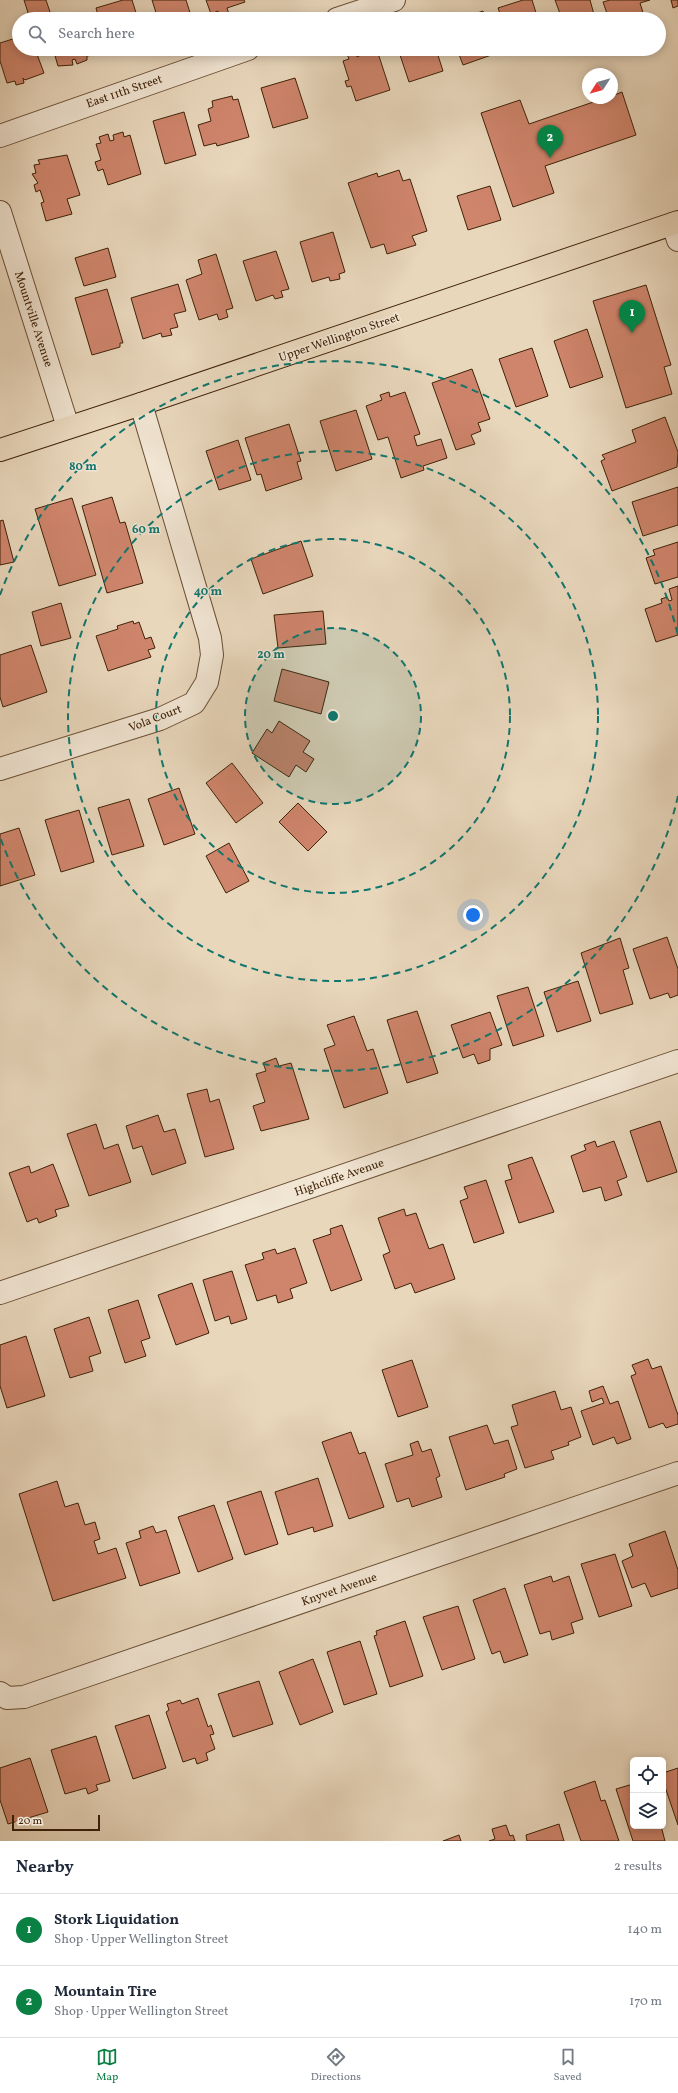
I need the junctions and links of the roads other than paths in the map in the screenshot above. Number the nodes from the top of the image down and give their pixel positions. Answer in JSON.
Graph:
{"nodes":[{"id":1,"x":394,"y":0,"type":"edge"},
{"id":2,"x":358,"y":12,"type":"edge"},
{"id":3,"x":228,"y":56,"type":"edge"},
{"id":4,"x":0,"y":136,"type":"edge"},
{"id":5,"x":0,"y":212,"type":"edge"},
{"id":6,"x":676,"y":229,"type":"edge"},
{"id":7,"x":142,"y":404,"type":"junction"},
{"id":8,"x":68,"y":427,"type":"junction"},
{"id":9,"x":0,"y":450,"type":"edge"},
{"id":10,"x":0,"y":769,"type":"edge"},
{"id":11,"x":678,"y":1061,"type":"edge"},
{"id":12,"x":0,"y":1293,"type":"edge"},
{"id":13,"x":678,"y":1473,"type":"edge"},
{"id":14,"x":0,"y":1693,"type":"edge"}],
"edges":[{"from":1,"to":2,"type":"street"},
{"from":3,"to":4,"type":"street","name":"East 11th Street"},
{"from":5,"to":8,"type":"street","name":"Mountville Avenue"},
{"from":6,"to":7,"type":"main road","name":"Upper Wellington Street"},
{"from":7,"to":8,"type":"main road","name":"Upper Wellington Street"},
{"from":7,"to":10,"type":"street","name":"Vola Court"},
{"from":8,"to":9,"type":"main road","name":"Upper Wellington Street"},
{"from":11,"to":12,"type":"street","name":"Highcliffe Avenue"},
{"from":13,"to":14,"type":"street","name":"Knyvet Avenue"}]}
